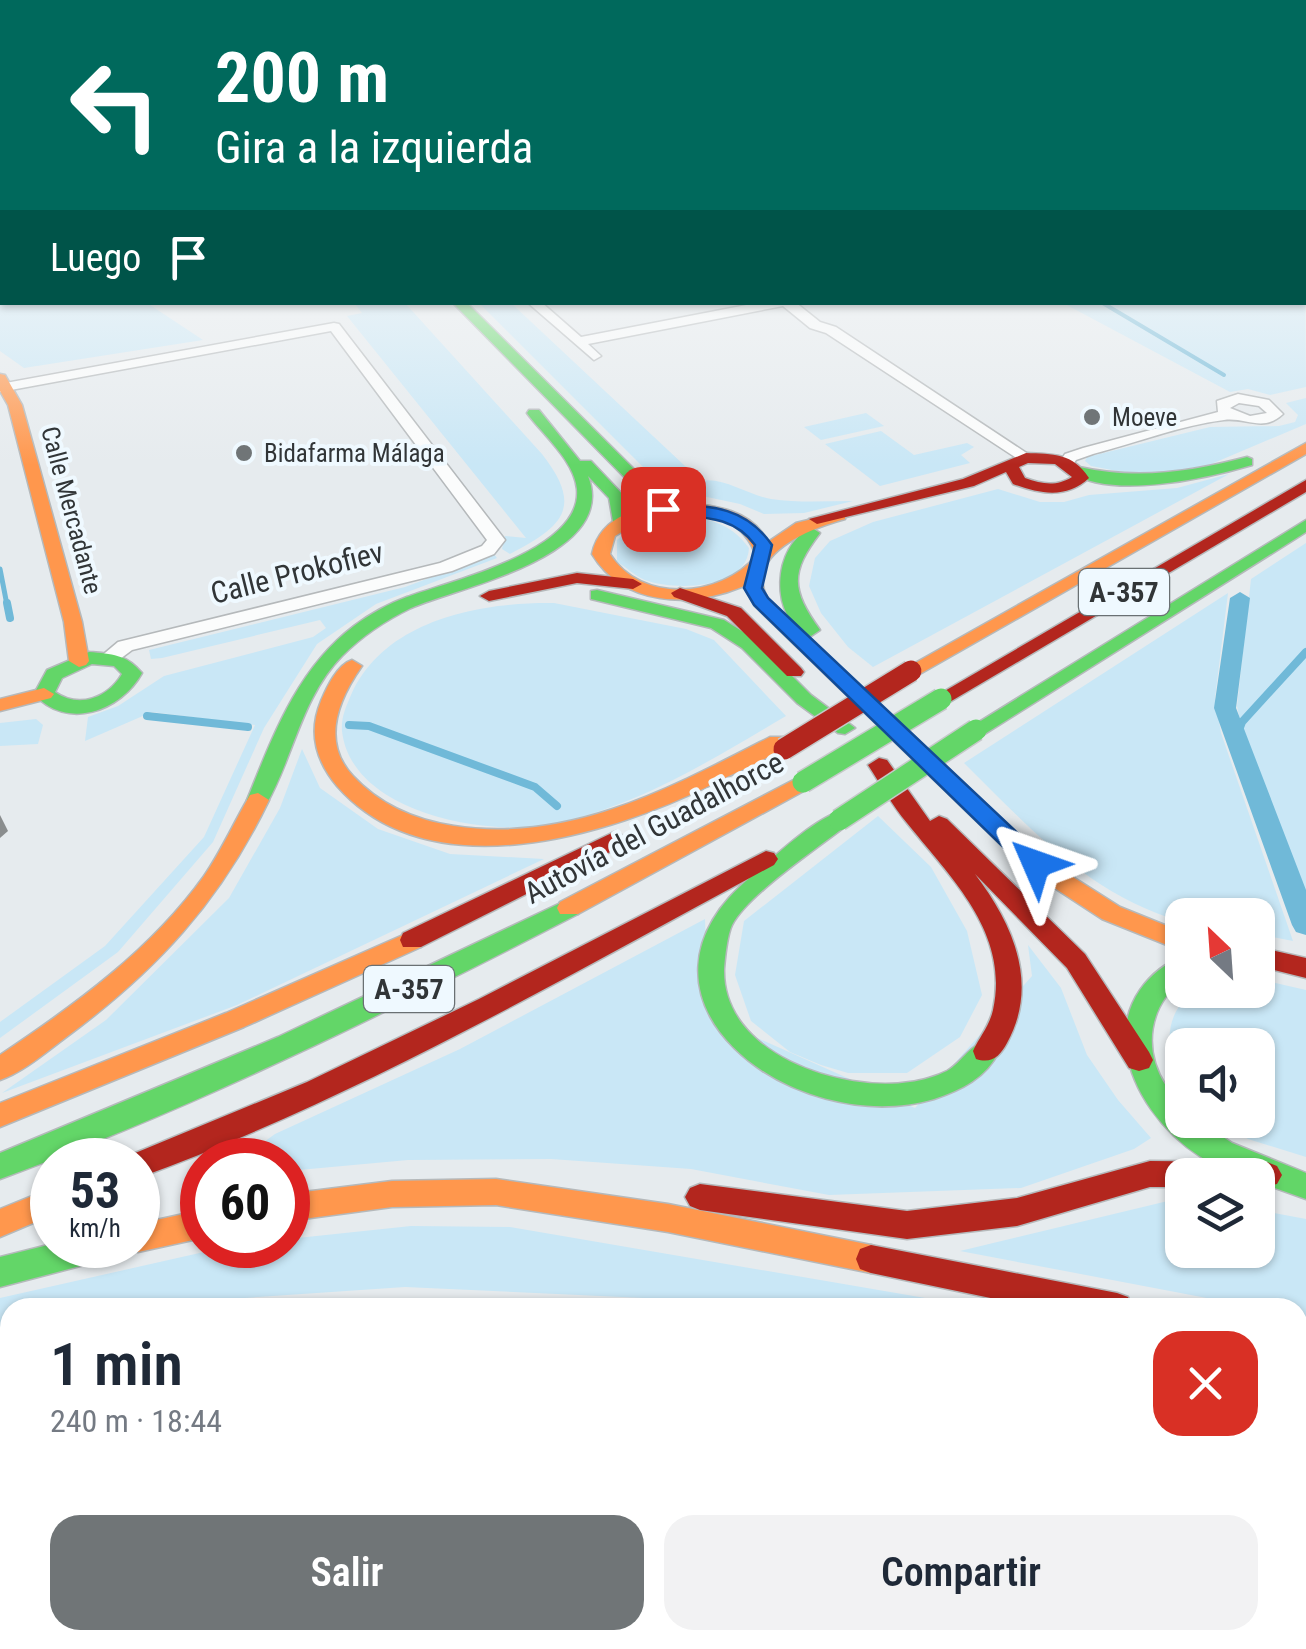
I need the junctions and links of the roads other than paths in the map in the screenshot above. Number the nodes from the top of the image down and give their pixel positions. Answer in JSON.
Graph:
{"nodes":[{"id":1,"x":451,"y":311,"type":"edge"},
{"id":2,"x":452,"y":311,"type":"edge"},
{"id":3,"x":543,"y":311,"type":"edge"},
{"id":4,"x":741,"y":311,"type":"edge"},
{"id":5,"x":794,"y":311,"type":"edge"},
{"id":6,"x":578,"y":342,"type":"junction"},
{"id":7,"x":594,"y":356,"type":"dead end"},
{"id":8,"x":485,"y":362,"type":"dead end"},
{"id":9,"x":3,"y":384,"type":"edge"},
{"id":10,"x":1228,"y":414,"type":"dead end"},
{"id":11,"x":1306,"y":434,"type":"edge"},
{"id":12,"x":1306,"y":448,"type":"edge"},
{"id":13,"x":1018,"y":462,"type":"junction"},
{"id":14,"x":1073,"y":467,"type":"junction"},
{"id":15,"x":968,"y":483,"type":"junction"},
{"id":16,"x":1027,"y":485,"type":"junction"},
{"id":17,"x":1306,"y":485,"type":"edge"},
{"id":18,"x":680,"y":508,"type":"junction"},
{"id":19,"x":839,"y":515,"type":"junction"},
{"id":20,"x":738,"y":520,"type":"junction"},
{"id":21,"x":1306,"y":526,"type":"edge"},
{"id":22,"x":611,"y":530,"type":"junction"},
{"id":23,"x":759,"y":563,"type":"junction"},
{"id":24,"x":633,"y":584,"type":"junction"},
{"id":25,"x":680,"y":593,"type":"junction"},
{"id":26,"x":462,"y":602,"type":"junction"},
{"id":27,"x":356,"y":635,"type":"junction"},
{"id":28,"x":109,"y":658,"type":"junction"},
{"id":29,"x":79,"y":661,"type":"junction"},
{"id":30,"x":44,"y":694,"type":"junction"},
{"id":31,"x":0,"y":705,"type":"edge"},
{"id":32,"x":846,"y":718,"type":"junction"},
{"id":33,"x":781,"y":746,"type":"junction"},
{"id":34,"x":912,"y":746,"type":"junction"},
{"id":35,"x":880,"y":765,"type":"junction"},
{"id":36,"x":839,"y":820,"type":"junction"},
{"id":37,"x":1165,"y":935,"type":"edge"},
{"id":38,"x":1275,"y":961,"type":"edge"},
{"id":39,"x":1306,"y":968,"type":"edge"},
{"id":40,"x":1165,"y":975,"type":"edge"},
{"id":41,"x":1139,"y":1060,"type":"junction"},
{"id":42,"x":0,"y":1069,"type":"edge"},
{"id":43,"x":0,"y":1116,"type":"edge"},
{"id":44,"x":160,"y":1156,"type":"edge"},
{"id":45,"x":1229,"y":1158,"type":"edge"},
{"id":46,"x":0,"y":1166,"type":"edge"},
{"id":47,"x":1165,"y":1174,"type":"edge"},
{"id":48,"x":1275,"y":1177,"type":"edge"},
{"id":49,"x":614,"y":1185,"type":"dead end"},
{"id":50,"x":1306,"y":1186,"type":"edge"},
{"id":51,"x":496,"y":1192,"type":"junction"},
{"id":52,"x":675,"y":1194,"type":"dead end"},
{"id":53,"x":310,"y":1205,"type":"edge"},
{"id":54,"x":30,"y":1210,"type":"edge"},
{"id":55,"x":0,"y":1223,"type":"edge"},
{"id":56,"x":30,"y":1264,"type":"edge"},
{"id":57,"x":0,"y":1272,"type":"edge"},
{"id":58,"x":1067,"y":1298,"type":"edge"}],
"edges":[{"from":1,"to":8,"type":"main road"},
{"from":2,"to":18,"type":"main road"},
{"from":3,"to":6,"type":"street"},
{"from":4,"to":6,"type":"street"},
{"from":5,"to":13,"type":"street"},
{"from":6,"to":7,"type":"street"},
{"from":9,"to":28,"type":"street","name":"Calle Prokofiev"},
{"from":9,"to":29,"type":"main road","name":"Calle Mercadante"},
{"from":10,"to":14,"type":"street"},
{"from":11,"to":14,"type":"main road"},
{"from":12,"to":32,"type":"main road","bridge":true},
{"from":13,"to":14,"type":"main road"},
{"from":13,"to":15,"type":"main road"},
{"from":13,"to":16,"type":"main road"},
{"from":14,"to":16,"type":"main road"},
{"from":15,"to":16,"type":"main road"},
{"from":15,"to":19,"type":"main road"},
{"from":17,"to":46,"type":"main road","name":"Autovía del Guadalhorce","number":"A-357","bridge":true},
{"from":18,"to":20,"type":"main road"},
{"from":18,"to":22,"type":"main road"},
{"from":19,"to":20,"type":"main road"},
{"from":19,"to":23,"type":"main road"},
{"from":19,"to":34,"type":"main road"},
{"from":20,"to":23,"type":"main road"},
{"from":21,"to":36,"type":"main road","number":"A-357","bridge":true},
{"from":22,"to":24,"type":"main road"},
{"from":22,"to":27,"type":"main road"},
{"from":22,"to":27,"type":"main road"},
{"from":23,"to":25,"type":"main road"},
{"from":23,"to":34,"type":"main road"},
{"from":24,"to":25,"type":"main road"},
{"from":24,"to":26,"type":"main road"},
{"from":25,"to":32,"type":"main road"},
{"from":26,"to":32,"type":"main road"},
{"from":26,"to":33,"type":"main road"},
{"from":27,"to":42,"type":"main road"},
{"from":28,"to":29,"type":"main road"},
{"from":28,"to":30,"type":"main road"},
{"from":29,"to":30,"type":"main road"},
{"from":30,"to":31,"type":"main road"},
{"from":32,"to":33,"type":"main road","bridge":true},
{"from":32,"to":35,"type":"main road"},
{"from":33,"to":43,"type":"main road"},
{"from":34,"to":37,"type":"main road"},
{"from":35,"to":36,"type":"main road"},
{"from":35,"to":41,"type":"main road"},
{"from":36,"to":44,"type":"main road","number":"A-357"},
{"from":38,"to":39,"type":"main road"},
{"from":40,"to":41,"type":"main road"},
{"from":41,"to":45,"type":"main road"},
{"from":47,"to":52,"type":"main road"},
{"from":48,"to":50,"type":"main road"},
{"from":49,"to":51,"type":"main road"},
{"from":51,"to":53,"type":"main road"},
{"from":51,"to":58,"type":"main road"},
{"from":54,"to":55,"type":"main road"},
{"from":56,"to":57,"type":"main road"}]}
